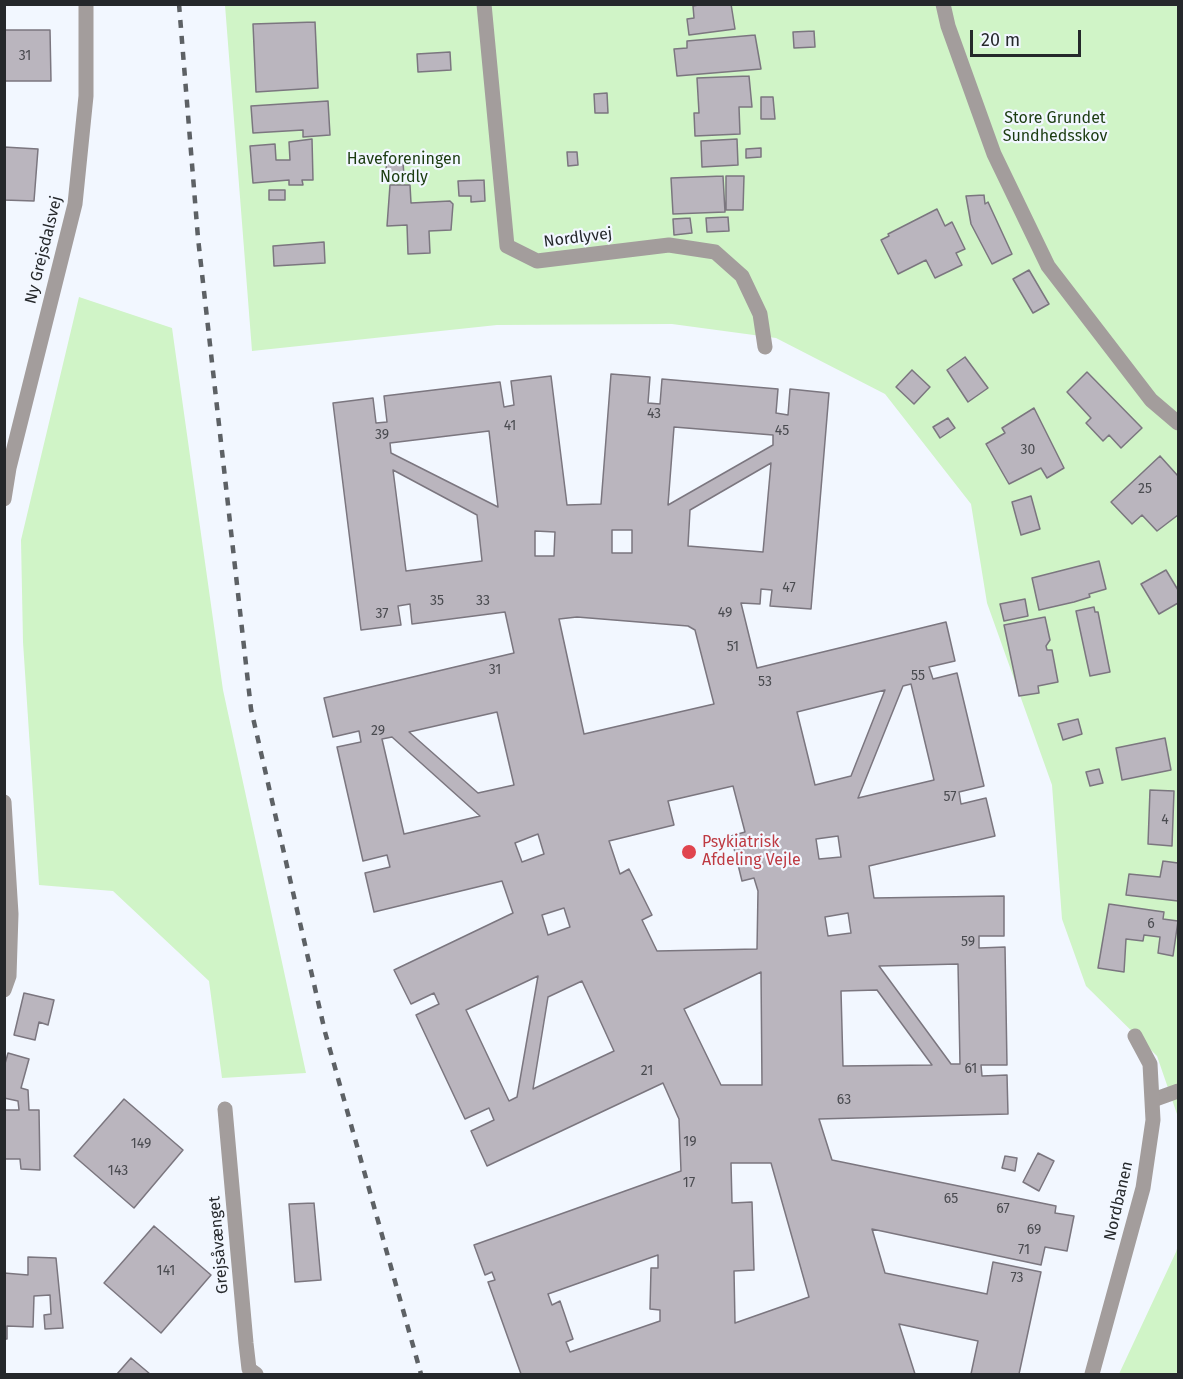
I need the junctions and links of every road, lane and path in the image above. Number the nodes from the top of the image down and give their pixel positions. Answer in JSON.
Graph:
{"nodes":[{"id":1,"x":86,"y":4,"type":"edge"},
{"id":2,"x":484,"y":4,"type":"edge"},
{"id":3,"x":943,"y":4,"type":"edge"},
{"id":4,"x":765,"y":347,"type":"dead end"},
{"id":5,"x":1179,"y":423,"type":"edge"},
{"id":6,"x":4,"y":499,"type":"edge"},
{"id":7,"x":4,"y":802,"type":"edge"},
{"id":8,"x":4,"y":990,"type":"edge"},
{"id":9,"x":1135,"y":1036,"type":"dead end"},
{"id":10,"x":1179,"y":1091,"type":"edge"},
{"id":11,"x":1153,"y":1100,"type":"junction"},
{"id":12,"x":225,"y":1109,"type":"dead end"},
{"id":13,"x":256,"y":1374,"type":"edge"},
{"id":14,"x":1092,"y":1374,"type":"edge"}],
"edges":[{"from":1,"to":6,"type":"street","name":"Ny Grejsdalsvej"},
{"from":2,"to":4,"type":"street","name":"Nordlyvej"},
{"from":3,"to":5,"type":"street"},
{"from":7,"to":8,"type":"street"},
{"from":9,"to":11,"type":"street","name":"Nordbanen"},
{"from":10,"to":11,"type":"street"},
{"from":11,"to":14,"type":"street","name":"Nordbanen"},
{"from":12,"to":13,"type":"street","name":"Grejsåvænget"}]}
